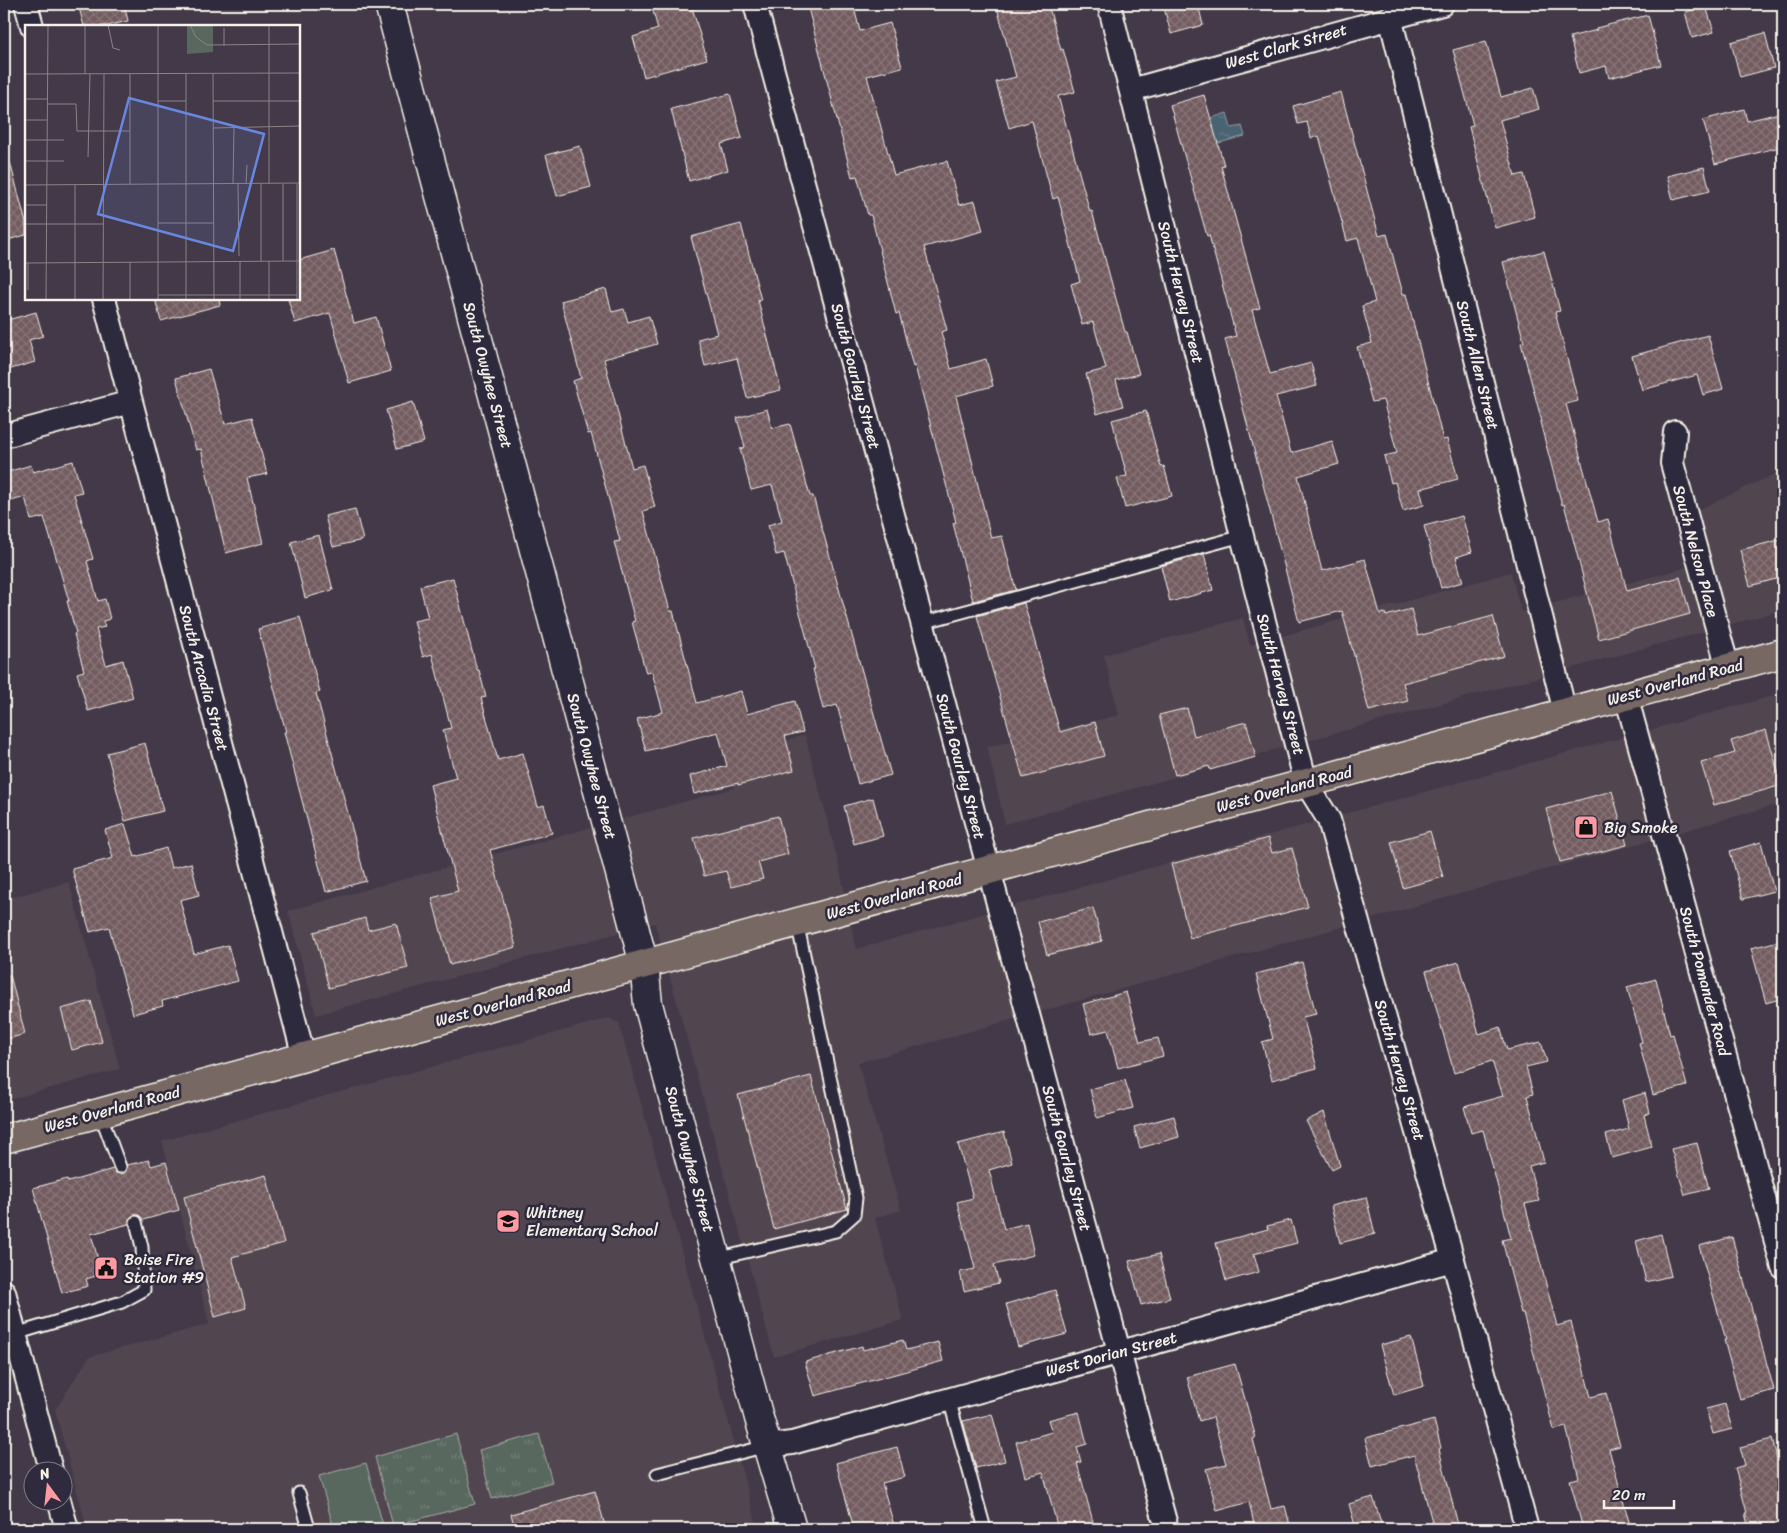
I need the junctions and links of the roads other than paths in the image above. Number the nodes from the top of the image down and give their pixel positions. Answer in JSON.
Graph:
{"nodes":[{"id":1,"x":26,"y":4,"type":"edge"},
{"id":2,"x":388,"y":4,"type":"edge"},
{"id":3,"x":755,"y":4,"type":"edge"},
{"id":4,"x":1109,"y":4,"type":"edge"},
{"id":5,"x":1442,"y":4,"type":"edge"},
{"id":6,"x":1390,"y":17,"type":"junction"},
{"id":7,"x":32,"y":25,"type":"edge"},
{"id":8,"x":1131,"y":90,"type":"junction"},
{"id":9,"x":104,"y":300,"type":"edge"},
{"id":10,"x":131,"y":402,"type":"junction"},
{"id":11,"x":1675,"y":432,"type":"dead end"},
{"id":12,"x":4,"y":436,"type":"edge"},
{"id":13,"x":1242,"y":536,"type":"junction"},
{"id":14,"x":922,"y":623,"type":"junction"},
{"id":15,"x":1783,"y":653,"type":"edge"},
{"id":16,"x":1728,"y":668,"type":"junction"},
{"id":17,"x":1626,"y":696,"type":"junction"},
{"id":18,"x":1565,"y":712,"type":"junction"},
{"id":19,"x":1306,"y":783,"type":"junction"},
{"id":20,"x":989,"y":870,"type":"junction"},
{"id":21,"x":797,"y":922,"type":"junction"},
{"id":22,"x":644,"y":964,"type":"junction"},
{"id":23,"x":304,"y":1057,"type":"junction"},
{"id":24,"x":100,"y":1113,"type":"junction"},
{"id":25,"x":4,"y":1139,"type":"edge"},
{"id":26,"x":120,"y":1167,"type":"dead end"},
{"id":27,"x":136,"y":1222,"type":"dead end"},
{"id":28,"x":716,"y":1259,"type":"junction"},
{"id":29,"x":1453,"y":1260,"type":"junction"},
{"id":30,"x":1783,"y":1267,"type":"edge"},
{"id":31,"x":4,"y":1292,"type":"edge"},
{"id":32,"x":15,"y":1334,"type":"junction"},
{"id":33,"x":1119,"y":1352,"type":"junction"},
{"id":34,"x":949,"y":1399,"type":"junction"},
{"id":35,"x":767,"y":1446,"type":"junction"},
{"id":36,"x":48,"y":1460,"type":"edge"},
{"id":37,"x":657,"y":1474,"type":"dead end"},
{"id":38,"x":299,"y":1493,"type":"dead end"},
{"id":39,"x":62,"y":1510,"type":"edge"},
{"id":40,"x":67,"y":1529,"type":"edge"},
{"id":41,"x":309,"y":1529,"type":"edge"},
{"id":42,"x":792,"y":1529,"type":"edge"},
{"id":43,"x":985,"y":1529,"type":"edge"},
{"id":44,"x":1167,"y":1529,"type":"edge"},
{"id":45,"x":1527,"y":1529,"type":"edge"}],
"edges":[{"from":1,"to":7,"type":"street"},
{"from":2,"to":22,"type":"street","name":"South Owyhee Street"},
{"from":3,"to":14,"type":"street","name":"South Gourley Street"},
{"from":4,"to":8,"type":"street","name":"South Hervey Street"},
{"from":5,"to":6,"type":"street","name":"West Clark Street"},
{"from":6,"to":8,"type":"street","name":"West Clark Street"},
{"from":6,"to":18,"type":"street","name":"South Allen Street"},
{"from":8,"to":13,"type":"street","name":"South Hervey Street"},
{"from":9,"to":10,"type":"street","name":"South Arcadia Street"},
{"from":10,"to":12,"type":"street"},
{"from":10,"to":23,"type":"street","name":"South Arcadia Street"},
{"from":11,"to":16,"type":"street","name":"South Nelson Place"},
{"from":13,"to":14,"type":"lane"},
{"from":13,"to":19,"type":"street","name":"South Hervey Street"},
{"from":14,"to":20,"type":"street","name":"South Gourley Street"},
{"from":15,"to":16,"type":"main road","name":"West Overland Road"},
{"from":16,"to":17,"type":"main road","name":"West Overland Road"},
{"from":17,"to":18,"type":"main road","name":"West Overland Road"},
{"from":17,"to":30,"type":"street","name":"South Pomander Road"},
{"from":18,"to":19,"type":"main road","name":"West Overland Road"},
{"from":19,"to":20,"type":"main road","name":"West Overland Road"},
{"from":19,"to":29,"type":"street","name":"South Hervey Street"},
{"from":20,"to":21,"type":"main road","name":"West Overland Road"},
{"from":20,"to":33,"type":"street","name":"South Gourley Street"},
{"from":21,"to":22,"type":"main road","name":"West Overland Road"},
{"from":21,"to":28,"type":"lane"},
{"from":22,"to":23,"type":"main road","name":"West Overland Road"},
{"from":22,"to":28,"type":"street","name":"South Owyhee Street"},
{"from":23,"to":24,"type":"main road","name":"West Overland Road"},
{"from":24,"to":25,"type":"main road","name":"West Overland Road"},
{"from":24,"to":26,"type":"lane"},
{"from":27,"to":32,"type":"lane"},
{"from":28,"to":35,"type":"street","name":"South Owyhee Street"},
{"from":29,"to":33,"type":"street","name":"West Dorian Street"},
{"from":29,"to":45,"type":"street","name":"South Hervey Street"},
{"from":31,"to":32,"type":"street"},
{"from":32,"to":36,"type":"street"},
{"from":33,"to":34,"type":"street","name":"West Dorian Street"},
{"from":33,"to":44,"type":"street","name":"South Gourley Street"},
{"from":34,"to":35,"type":"street","name":"West Dorian Street"},
{"from":34,"to":43,"type":"lane"},
{"from":35,"to":37,"type":"lane"},
{"from":35,"to":42,"type":"street","name":"South Owyhee Street"},
{"from":38,"to":41,"type":"lane"},
{"from":39,"to":40,"type":"street"}]}
